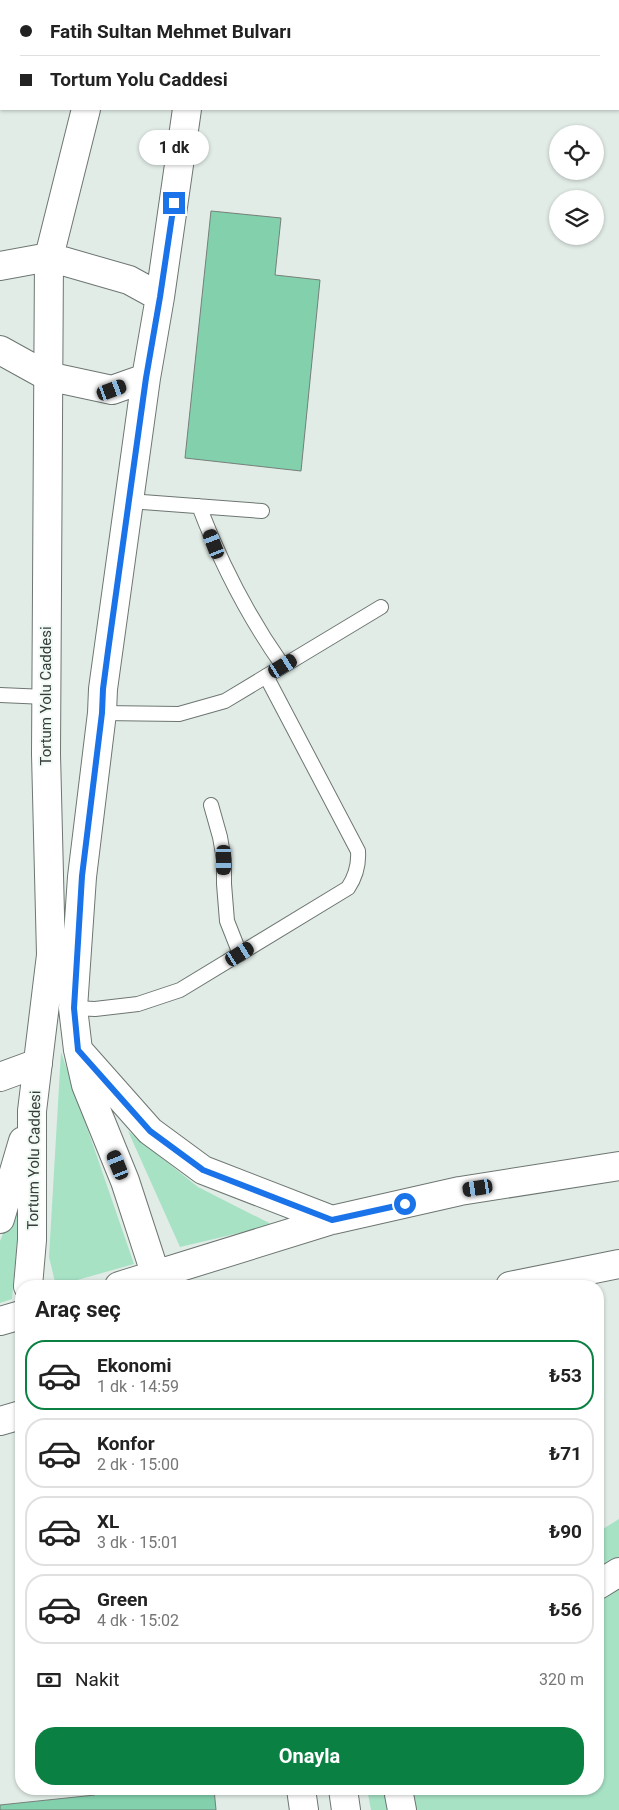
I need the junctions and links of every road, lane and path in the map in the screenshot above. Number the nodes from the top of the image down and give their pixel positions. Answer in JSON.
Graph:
{"nodes":[{"id":1,"x":86,"y":110,"type":"edge"},
{"id":2,"x":187,"y":110,"type":"edge"},
{"id":3,"x":49,"y":257,"type":"junction"},
{"id":4,"x":0,"y":266,"type":"edge"},
{"id":5,"x":160,"y":297,"type":"junction"},
{"id":6,"x":0,"y":350,"type":"edge"},
{"id":7,"x":47,"y":376,"type":"junction"},
{"id":8,"x":146,"y":378,"type":"junction"},
{"id":9,"x":129,"y":501,"type":"junction"},
{"id":10,"x":199,"y":506,"type":"junction"},
{"id":11,"x":262,"y":510,"type":"dead end"},
{"id":12,"x":382,"y":607,"type":"dead end"},
{"id":13,"x":283,"y":666,"type":"junction"},
{"id":14,"x":266,"y":676,"type":"junction"},
{"id":15,"x":0,"y":695,"type":"edge"},
{"id":16,"x":46,"y":697,"type":"junction"},
{"id":17,"x":102,"y":713,"type":"junction"},
{"id":18,"x":211,"y":805,"type":"dead end"},
{"id":19,"x":240,"y":954,"type":"junction"},
{"id":20,"x":74,"y":1008,"type":"junction"},
{"id":21,"x":78,"y":1050,"type":"junction"},
{"id":22,"x":38,"y":1064,"type":"junction"},
{"id":23,"x":0,"y":1077,"type":"edge"},
{"id":24,"x":32,"y":1111,"type":"junction"},
{"id":25,"x":619,"y":1166,"type":"edge"},
{"id":26,"x":0,"y":1219,"type":"edge"},
{"id":27,"x":332,"y":1220,"type":"junction"},
{"id":28,"x":619,"y":1264,"type":"edge"},
{"id":29,"x":29,"y":1280,"type":"edge"},
{"id":30,"x":158,"y":1280,"type":"edge"},
{"id":31,"x":161,"y":1280,"type":"edge"},
{"id":32,"x":540,"y":1280,"type":"edge"},
{"id":33,"x":15,"y":1316,"type":"edge"},
{"id":34,"x":0,"y":1321,"type":"edge"},
{"id":35,"x":15,"y":1417,"type":"edge"},
{"id":36,"x":0,"y":1421,"type":"edge"},
{"id":37,"x":619,"y":1572,"type":"edge"},
{"id":38,"x":604,"y":1581,"type":"edge"},
{"id":39,"x":302,"y":1795,"type":"edge"},
{"id":40,"x":344,"y":1795,"type":"edge"},
{"id":41,"x":399,"y":1795,"type":"edge"},
{"id":42,"x":304,"y":1810,"type":"edge"},
{"id":43,"x":346,"y":1810,"type":"edge"},
{"id":44,"x":402,"y":1810,"type":"edge"}],
"edges":[{"from":1,"to":3,"type":"main road","name":"Tortum Yolu Caddesi"},
{"from":2,"to":5,"type":"main road"},
{"from":3,"to":4,"type":"main road"},
{"from":3,"to":5,"type":"main road"},
{"from":3,"to":7,"type":"main road","name":"Tortum Yolu Caddesi"},
{"from":5,"to":8,"type":"main road"},
{"from":6,"to":7,"type":"main road"},
{"from":7,"to":8,"type":"main road"},
{"from":7,"to":16,"type":"main road","name":"Tortum Yolu Caddesi"},
{"from":8,"to":9,"type":"main road"},
{"from":9,"to":10,"type":"lane"},
{"from":9,"to":17,"type":"main road"},
{"from":10,"to":11,"type":"lane"},
{"from":10,"to":13,"type":"lane"},
{"from":12,"to":13,"type":"lane"},
{"from":13,"to":14,"type":"lane"},
{"from":14,"to":17,"type":"lane"},
{"from":14,"to":19,"type":"lane"},
{"from":15,"to":16,"type":"lane"},
{"from":16,"to":22,"type":"main road","name":"Tortum Yolu Caddesi"},
{"from":17,"to":20,"type":"main road"},
{"from":18,"to":19,"type":"lane"},
{"from":19,"to":20,"type":"lane"},
{"from":20,"to":21,"type":"main road"},
{"from":21,"to":27,"type":"main road"},
{"from":21,"to":30,"type":"main road"},
{"from":22,"to":23,"type":"main road"},
{"from":22,"to":24,"type":"main road","name":"Tortum Yolu Caddesi"},
{"from":24,"to":26,"type":"main road"},
{"from":24,"to":29,"type":"main road","name":"Tortum Yolu Caddesi"},
{"from":25,"to":27,"type":"main road"},
{"from":27,"to":31,"type":"main road"},
{"from":28,"to":32,"type":"main road"},
{"from":33,"to":34,"type":"main road"},
{"from":35,"to":36,"type":"main road"},
{"from":37,"to":38,"type":"main road"},
{"from":39,"to":42,"type":"main road"},
{"from":40,"to":43,"type":"main road"},
{"from":41,"to":44,"type":"main road"}]}
